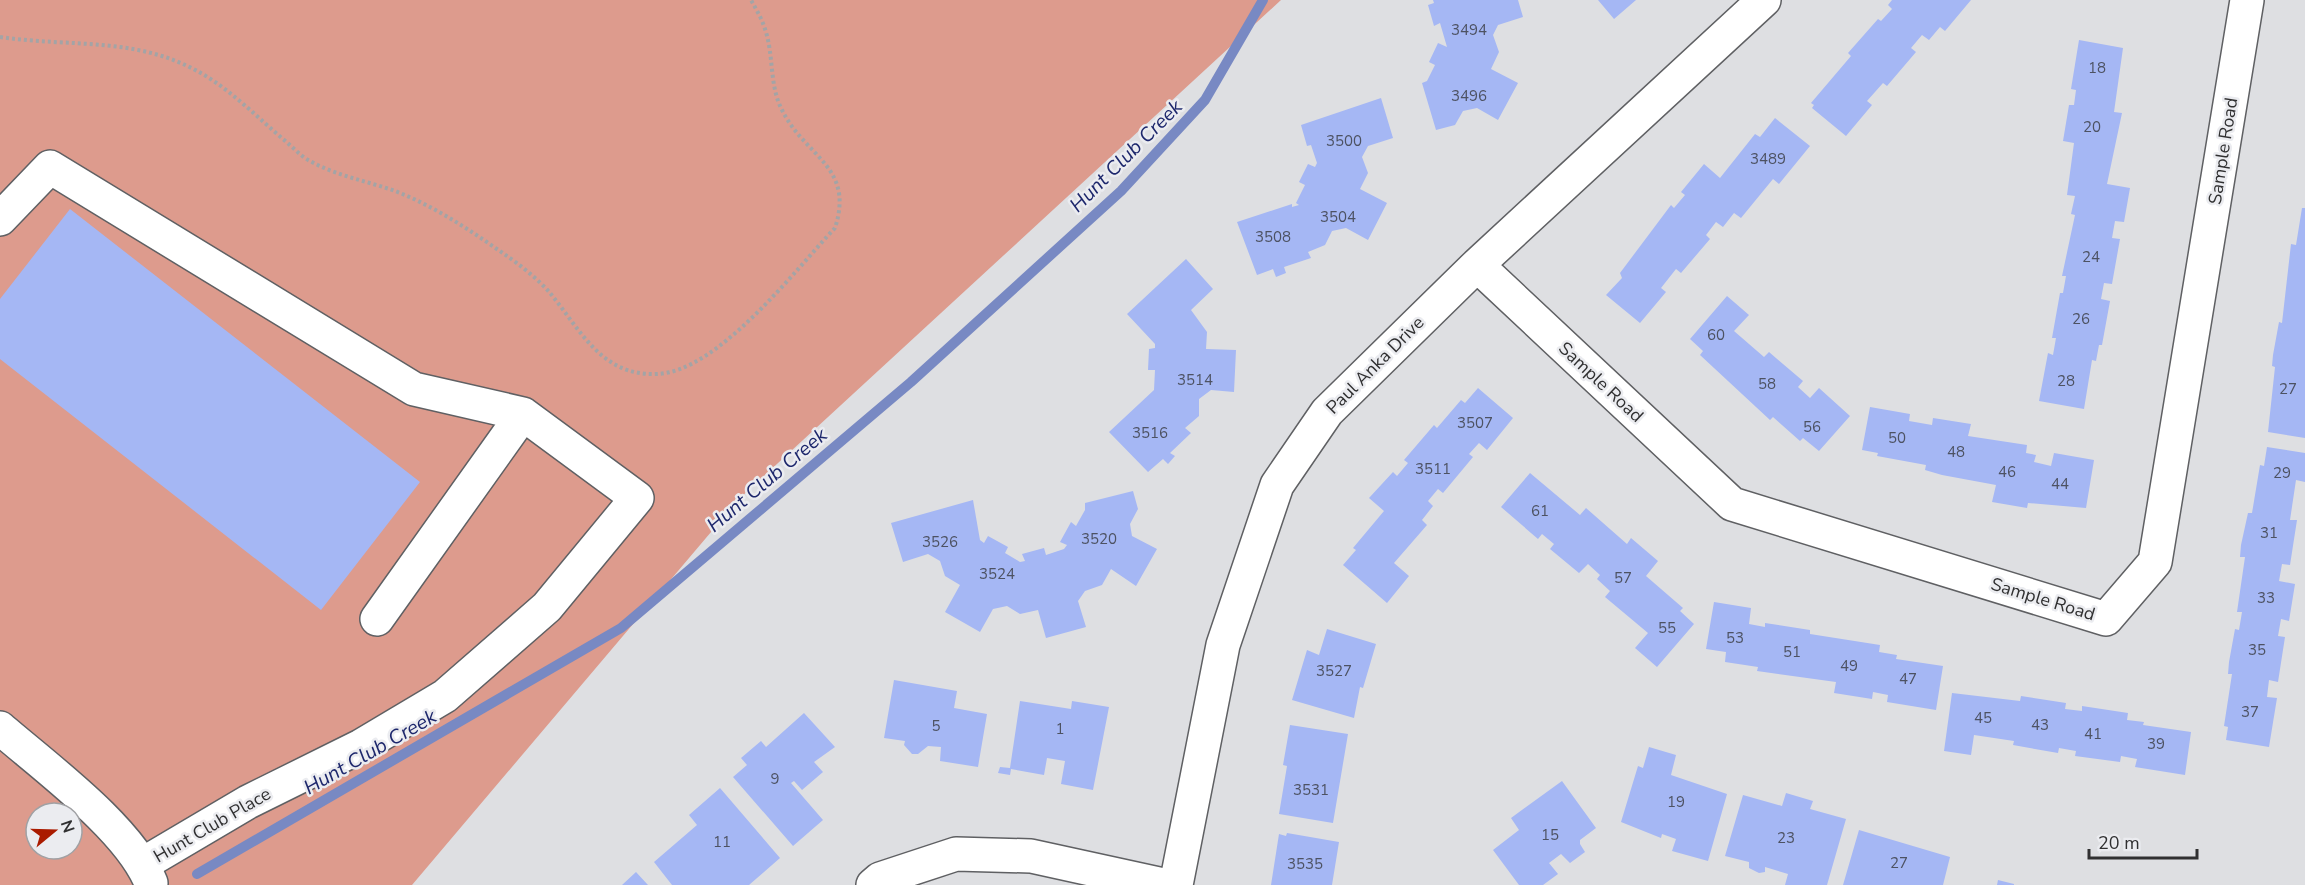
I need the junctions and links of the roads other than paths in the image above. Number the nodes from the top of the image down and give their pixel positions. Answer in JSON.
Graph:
{"nodes":[{"id":1,"x":1764,"y":0,"type":"edge"},
{"id":2,"x":2247,"y":0,"type":"edge"},
{"id":3,"x":0,"y":219,"type":"edge"},
{"id":4,"x":1477,"y":265,"type":"junction"},
{"id":5,"x":523,"y":414,"type":"junction"},
{"id":6,"x":377,"y":619,"type":"dead end"},
{"id":7,"x":0,"y":728,"type":"edge"},
{"id":8,"x":147,"y":875,"type":"edge"},
{"id":9,"x":873,"y":885,"type":"edge"},
{"id":10,"x":1164,"y":885,"type":"edge"},
{"id":11,"x":1176,"y":885,"type":"edge"}],
"edges":[{"from":1,"to":4,"type":"street","name":"Paul Anka Drive"},
{"from":2,"to":4,"type":"street","name":"Sample Road"},
{"from":3,"to":5,"type":"street"},
{"from":4,"to":11,"type":"street","name":"Paul Anka Drive"},
{"from":5,"to":6,"type":"street"},
{"from":5,"to":8,"type":"street","name":"Hunt Club Place"},
{"from":7,"to":8,"type":"street","name":"Hunt Club Place"},
{"from":9,"to":10,"type":"street"}]}
